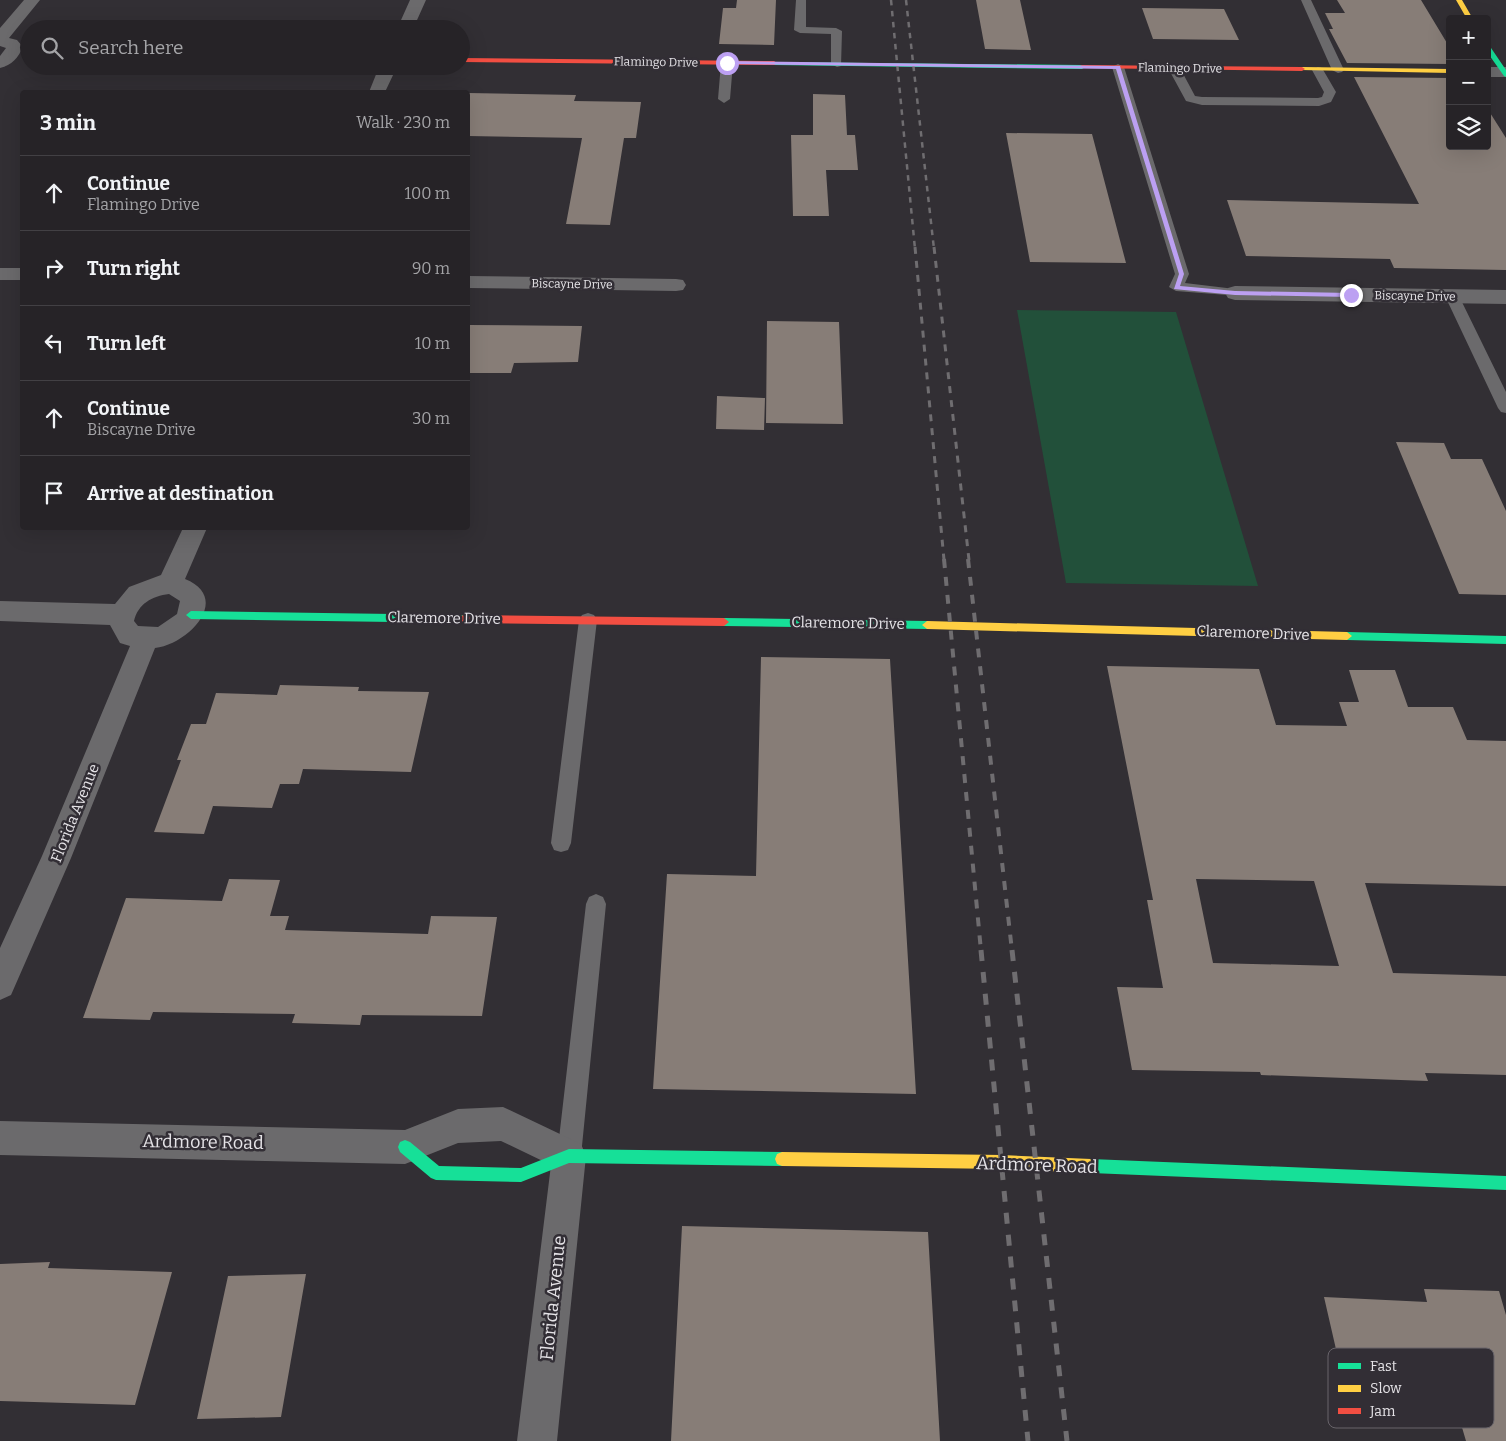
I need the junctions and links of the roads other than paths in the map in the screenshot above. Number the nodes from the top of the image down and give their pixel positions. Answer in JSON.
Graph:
{"nodes":[{"id":1,"x":32,"y":0,"type":"edge"},
{"id":2,"x":418,"y":0,"type":"edge"},
{"id":3,"x":801,"y":0,"type":"edge"},
{"id":4,"x":1306,"y":0,"type":"edge"},
{"id":5,"x":1459,"y":0,"type":"edge"},
{"id":6,"x":1468,"y":15,"type":"edge"},
{"id":7,"x":409,"y":20,"type":"edge"},
{"id":8,"x":0,"y":40,"type":"edge"},
{"id":9,"x":1491,"y":55,"type":"edge"},
{"id":10,"x":20,"y":58,"type":"edge"},
{"id":11,"x":6,"y":60,"type":"edge"},
{"id":12,"x":470,"y":60,"type":"edge"},
{"id":13,"x":727,"y":63,"type":"junction"},
{"id":14,"x":837,"y":64,"type":"junction"},
{"id":15,"x":1118,"y":68,"type":"junction"},
{"id":16,"x":1174,"y":68,"type":"junction"},
{"id":17,"x":1318,"y":70,"type":"junction"},
{"id":18,"x":1338,"y":70,"type":"junction"},
{"id":19,"x":1446,"y":71,"type":"edge"},
{"id":20,"x":1499,"y":73,"type":"edge"},
{"id":21,"x":380,"y":75,"type":"edge"},
{"id":22,"x":377,"y":90,"type":"edge"},
{"id":23,"x":724,"y":99,"type":"dead end"},
{"id":24,"x":0,"y":274,"type":"edge"},
{"id":25,"x":20,"y":274,"type":"edge"},
{"id":26,"x":470,"y":282,"type":"edge"},
{"id":27,"x":676,"y":286,"type":"dead end"},
{"id":28,"x":1235,"y":293,"type":"joint"},
{"id":29,"x":1452,"y":296,"type":"junction"},
{"id":30,"x":1506,"y":297,"type":"edge"},
{"id":31,"x":1506,"y":408,"type":"edge"},
{"id":32,"x":194,"y":530,"type":"edge"},
{"id":33,"x":170,"y":584,"type":"junction"},
{"id":34,"x":0,"y":611,"type":"edge"},
{"id":35,"x":122,"y":615,"type":"junction"},
{"id":36,"x":191,"y":615,"type":"junction"},
{"id":37,"x":588,"y":620,"type":"junction"},
{"id":38,"x":1506,"y":640,"type":"edge"},
{"id":39,"x":146,"y":641,"type":"junction"},
{"id":40,"x":561,"y":843,"type":"dead end"},
{"id":41,"x":596,"y":904,"type":"dead end"},
{"id":42,"x":0,"y":984,"type":"edge"},
{"id":43,"x":0,"y":1138,"type":"edge"},
{"id":44,"x":405,"y":1147,"type":"junction"},
{"id":45,"x":569,"y":1156,"type":"junction"},
{"id":46,"x":1506,"y":1183,"type":"edge"},
{"id":47,"x":537,"y":1441,"type":"edge"}],
"edges":[{"from":1,"to":8,"type":"street"},
{"from":2,"to":7,"type":"street"},
{"from":3,"to":14,"type":"lane"},
{"from":4,"to":18,"type":"lane"},
{"from":5,"to":6,"type":"street"},
{"from":8,"to":11,"type":"street"},
{"from":9,"to":20,"type":"street"},
{"from":10,"to":11,"type":"street"},
{"from":12,"to":13,"type":"street","name":"Flamingo Drive"},
{"from":13,"to":14,"type":"street","name":"Flamingo Drive"},
{"from":13,"to":23,"type":"lane"},
{"from":14,"to":15,"type":"street","name":"Flamingo Drive"},
{"from":15,"to":16,"type":"street","name":"Flamingo Drive"},
{"from":15,"to":28,"type":"lane"},
{"from":16,"to":17,"type":"street","name":"Flamingo Drive"},
{"from":16,"to":17,"type":"lane"},
{"from":17,"to":18,"type":"street","name":"Flamingo Drive"},
{"from":18,"to":19,"type":"street","name":"Flamingo Drive"},
{"from":21,"to":22,"type":"street"},
{"from":24,"to":25,"type":"street"},
{"from":26,"to":27,"type":"street","name":"Biscayne Drive"},
{"from":28,"to":29,"type":"street","name":"Biscayne Drive"},
{"from":29,"to":30,"type":"street","name":"Biscayne Drive"},
{"from":29,"to":31,"type":"lane"},
{"from":32,"to":33,"type":"street"},
{"from":33,"to":35,"type":"street"},
{"from":33,"to":36,"type":"street"},
{"from":34,"to":35,"type":"street"},
{"from":35,"to":39,"type":"street"},
{"from":36,"to":37,"type":"street","name":"Claremore Drive"},
{"from":36,"to":39,"type":"street"},
{"from":37,"to":38,"type":"street","name":"Claremore Drive"},
{"from":37,"to":40,"type":"lane"},
{"from":39,"to":42,"type":"street","name":"Florida Avenue"},
{"from":41,"to":45,"type":"lane"},
{"from":43,"to":44,"type":"street","name":"Ardmore Road"},
{"from":44,"to":45,"type":"street","name":"Ardmore Road"},
{"from":44,"to":45,"type":"street","name":"Ardmore Road"},
{"from":45,"to":46,"type":"street","name":"Ardmore Road"},
{"from":45,"to":47,"type":"street","name":"Florida Avenue"}]}
